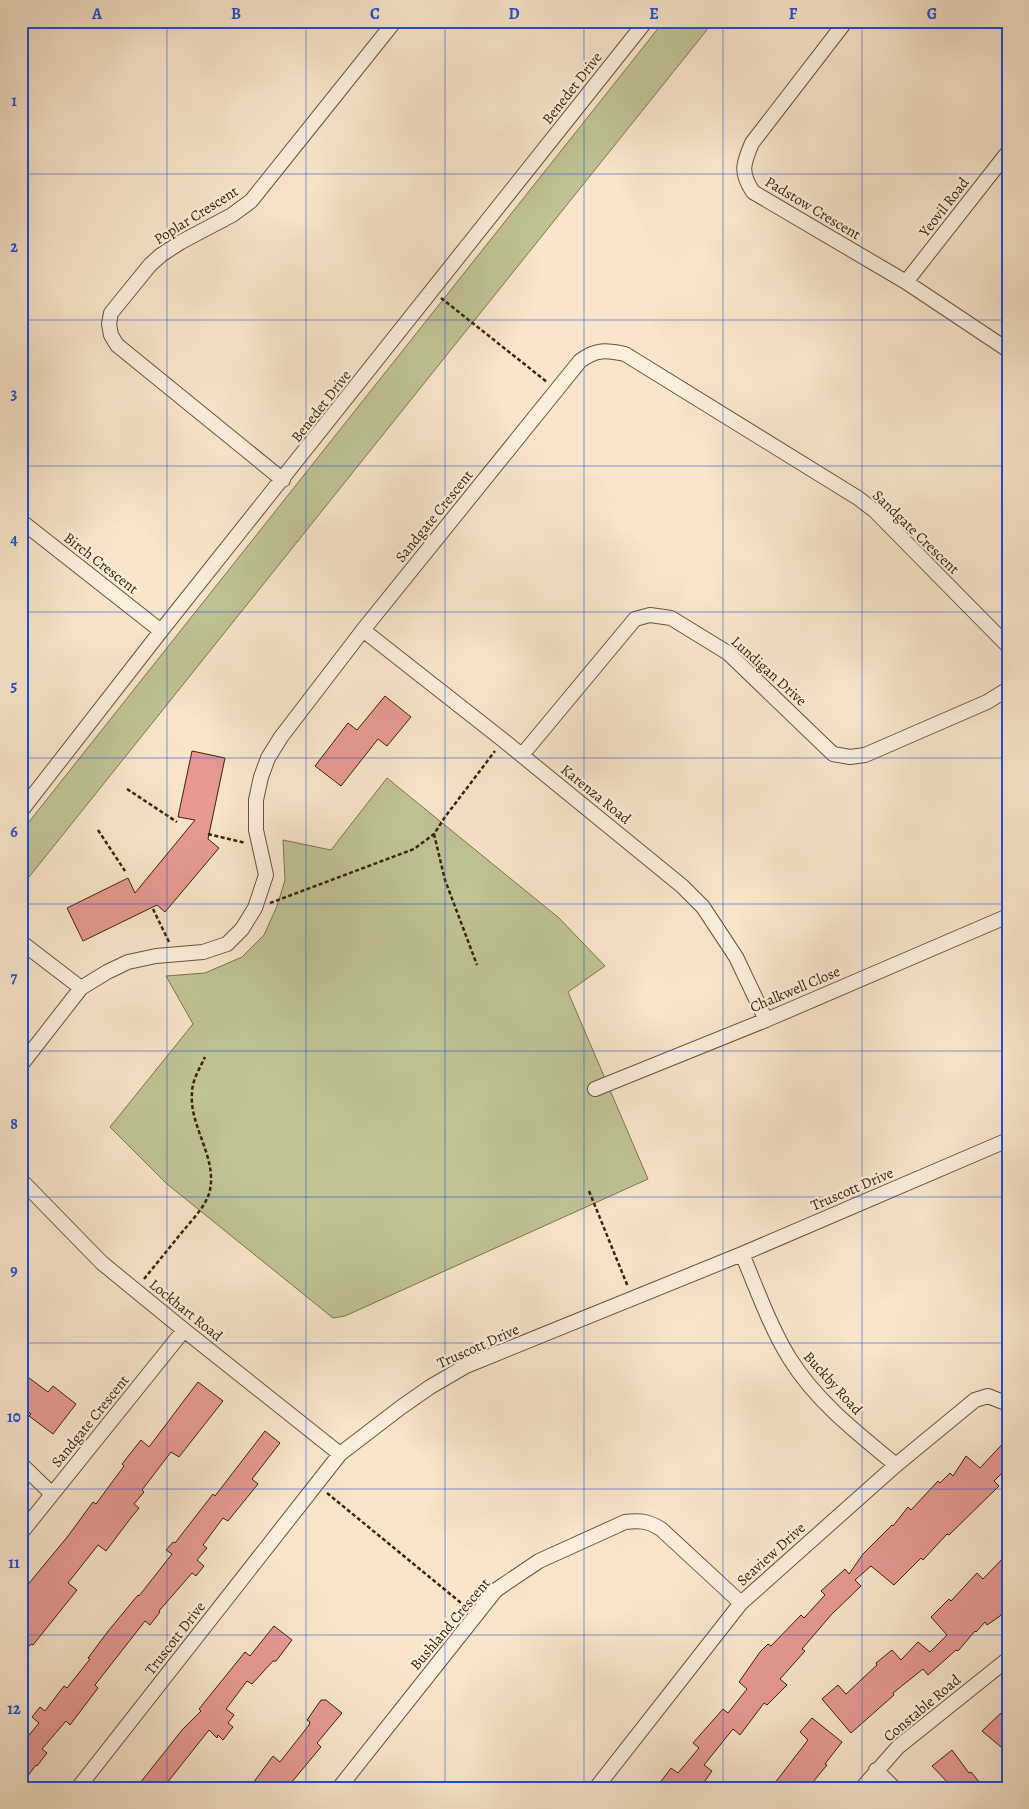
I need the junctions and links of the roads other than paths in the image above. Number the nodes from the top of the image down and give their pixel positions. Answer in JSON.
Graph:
{"nodes":[{"id":1,"x":395,"y":21,"type":"edge"},
{"id":2,"x":646,"y":21,"type":"edge"},
{"id":3,"x":846,"y":21,"type":"edge"},
{"id":4,"x":1008,"y":152,"type":"edge"},
{"id":5,"x":906,"y":282,"type":"junction"},
{"id":6,"x":1008,"y":350,"type":"edge"},
{"id":7,"x":283,"y":480,"type":"junction"},
{"id":8,"x":21,"y":521,"type":"edge"},
{"id":9,"x":363,"y":630,"type":"junction"},
{"id":10,"x":162,"y":631,"type":"junction"},
{"id":11,"x":1008,"y":646,"type":"edge"},
{"id":12,"x":1008,"y":689,"type":"edge"},
{"id":13,"x":522,"y":755,"type":"junction"},
{"id":14,"x":21,"y":811,"type":"edge"},
{"id":15,"x":1008,"y":916,"type":"edge"},
{"id":16,"x":21,"y":942,"type":"edge"},
{"id":17,"x":81,"y":988,"type":"junction"},
{"id":18,"x":766,"y":1020,"type":"junction"},
{"id":19,"x":21,"y":1065,"type":"edge"},
{"id":20,"x":595,"y":1089,"type":"dead end"},
{"id":21,"x":1008,"y":1140,"type":"edge"},
{"id":22,"x":21,"y":1180,"type":"edge"},
{"id":23,"x":742,"y":1254,"type":"junction"},
{"id":24,"x":184,"y":1330,"type":"junction"},
{"id":25,"x":1008,"y":1404,"type":"edge"},
{"id":26,"x":340,"y":1454,"type":"junction"},
{"id":27,"x":21,"y":1464,"type":"edge"},
{"id":28,"x":896,"y":1465,"type":"junction"},
{"id":29,"x":52,"y":1494,"type":"junction"},
{"id":30,"x":21,"y":1533,"type":"edge"},
{"id":31,"x":740,"y":1603,"type":"junction"},
{"id":32,"x":1008,"y":1659,"type":"edge"},
{"id":33,"x":876,"y":1770,"type":"junction"},
{"id":34,"x":78,"y":1788,"type":"edge"},
{"id":35,"x":339,"y":1788,"type":"edge"},
{"id":36,"x":596,"y":1788,"type":"edge"},
{"id":37,"x":862,"y":1788,"type":"edge"},
{"id":38,"x":894,"y":1788,"type":"edge"}],
"edges":[{"from":1,"to":7,"type":"street","name":"Poplar Crescent"},
{"from":2,"to":7,"type":"street","name":"Benedet Drive"},
{"from":3,"to":5,"type":"street","name":"Padstow Crescent"},
{"from":4,"to":5,"type":"street","name":"Yeovil Road"},
{"from":5,"to":6,"type":"street","name":"Padstow Crescent"},
{"from":7,"to":10,"type":"street","name":"Benedet Drive"},
{"from":8,"to":10,"type":"street","name":"Birch Crescent"},
{"from":9,"to":11,"type":"street","name":"Sandgate Crescent"},
{"from":9,"to":13,"type":"street","name":"Karenza Road"},
{"from":9,"to":17,"type":"street","name":"Sandgate Crescent"},
{"from":10,"to":14,"type":"street","name":"Benedet Drive"},
{"from":12,"to":13,"type":"street","name":"Lundigan Drive"},
{"from":13,"to":18,"type":"street","name":"Karenza Road"},
{"from":15,"to":18,"type":"street","name":"Chalkwell Close"},
{"from":16,"to":17,"type":"street"},
{"from":17,"to":19,"type":"street","name":"Sandgate Crescent"},
{"from":18,"to":20,"type":"street","name":"Chalkwell Close"},
{"from":21,"to":23,"type":"street","name":"Truscott Drive"},
{"from":22,"to":24,"type":"street","name":"Lockhart Road"},
{"from":23,"to":26,"type":"street","name":"Truscott Drive"},
{"from":23,"to":28,"type":"street","name":"Buckby Road"},
{"from":24,"to":26,"type":"street","name":"Lockhart Road"},
{"from":24,"to":29,"type":"street","name":"Sandgate Crescent"},
{"from":25,"to":28,"type":"street","name":"Seaview Drive"},
{"from":26,"to":34,"type":"street","name":"Truscott Drive"},
{"from":27,"to":29,"type":"street"},
{"from":28,"to":31,"type":"street","name":"Seaview Drive"},
{"from":29,"to":30,"type":"street","name":"Sandgate Crescent"},
{"from":31,"to":35,"type":"street","name":"Bushland Crescent"},
{"from":31,"to":36,"type":"street","name":"Seaview Drive"},
{"from":32,"to":33,"type":"street","name":"Constable Road"},
{"from":33,"to":37,"type":"street","name":"Constable Road"},
{"from":33,"to":38,"type":"street"}]}
